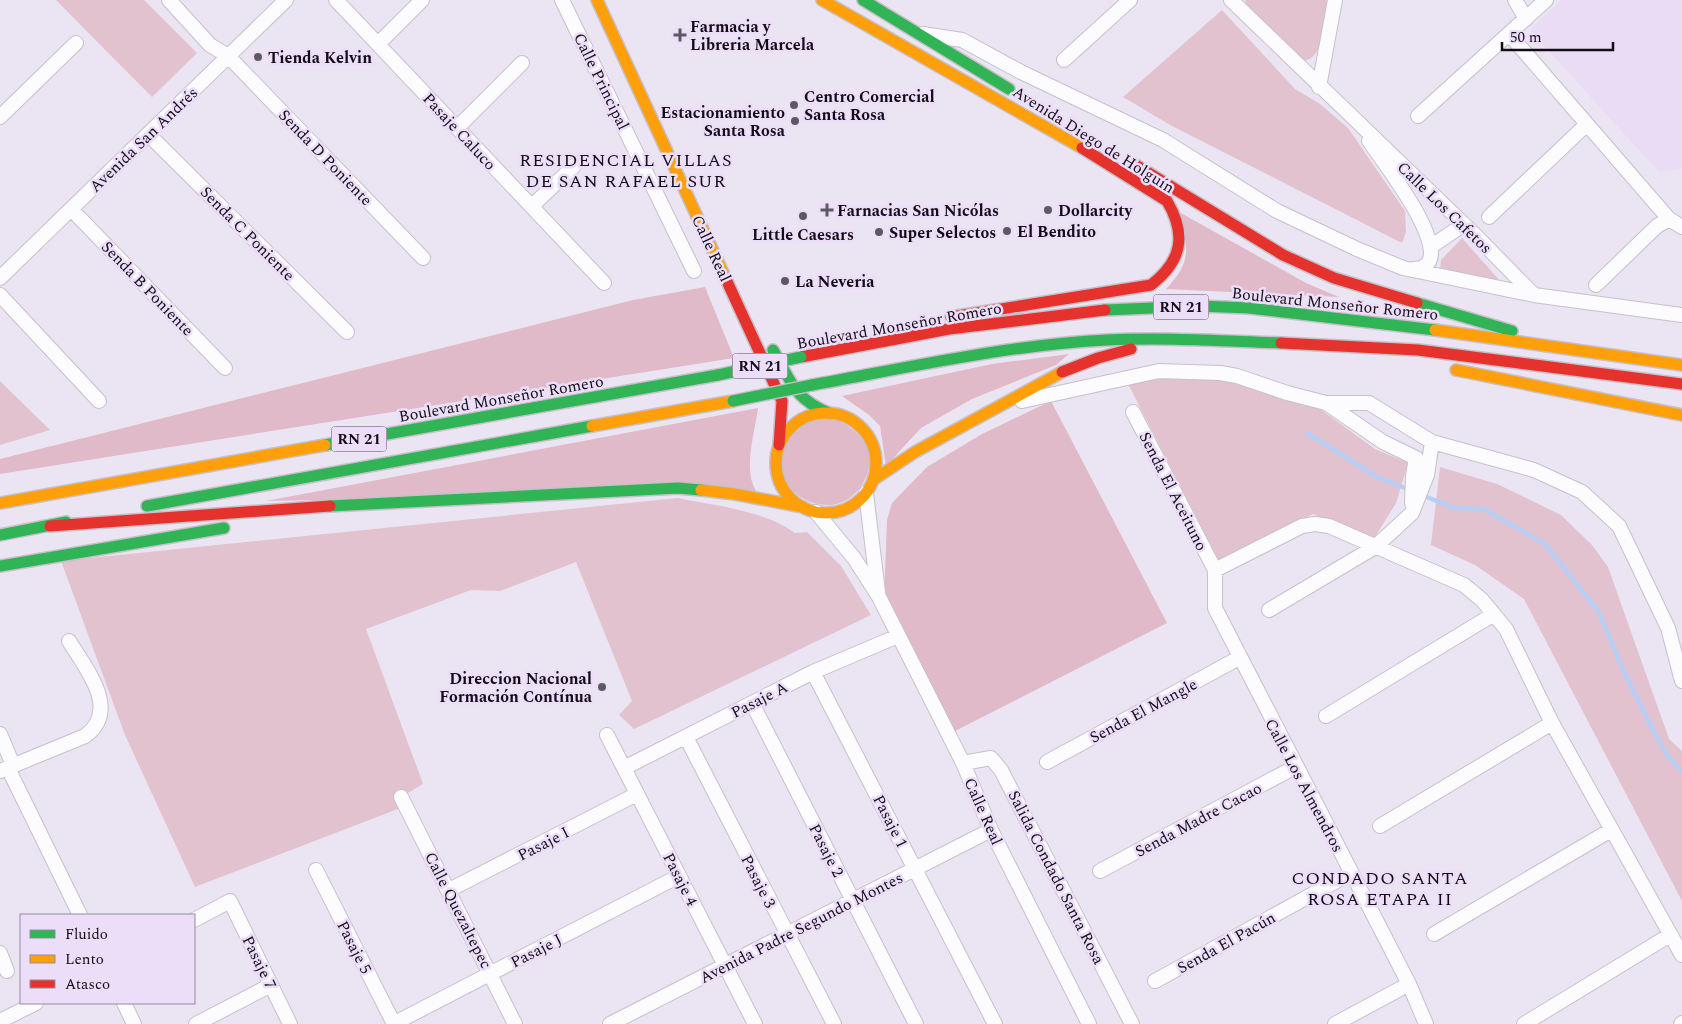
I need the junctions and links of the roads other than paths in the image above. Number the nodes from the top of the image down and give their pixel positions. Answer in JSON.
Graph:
{"nodes":[{"id":1,"x":169,"y":0,"type":"edge"},
{"id":2,"x":286,"y":0,"type":"edge"},
{"id":3,"x":336,"y":0,"type":"edge"},
{"id":4,"x":422,"y":0,"type":"edge"},
{"id":5,"x":562,"y":0,"type":"edge"},
{"id":6,"x":597,"y":0,"type":"edge"},
{"id":7,"x":822,"y":0,"type":"edge"},
{"id":8,"x":863,"y":0,"type":"edge"},
{"id":9,"x":1130,"y":0,"type":"edge"},
{"id":10,"x":1231,"y":0,"type":"edge"},
{"id":11,"x":1336,"y":0,"type":"edge"},
{"id":12,"x":1515,"y":0,"type":"edge"},
{"id":13,"x":1546,"y":0,"type":"edge"},
{"id":14,"x":1526,"y":19,"type":"junction"},
{"id":15,"x":918,"y":34,"type":"junction"},
{"id":16,"x":1509,"y":34,"type":"junction"},
{"id":17,"x":76,"y":43,"type":"dead end"},
{"id":18,"x":378,"y":44,"type":"junction"},
{"id":19,"x":228,"y":56,"type":"junction"},
{"id":20,"x":1064,"y":60,"type":"dead end"},
{"id":21,"x":522,"y":63,"type":"dead end"},
{"id":22,"x":1319,"y":87,"type":"junction"},
{"id":23,"x":1020,"y":96,"type":"dead end"},
{"id":24,"x":1418,"y":116,"type":"dead end"},
{"id":25,"x":0,"y":117,"type":"edge"},
{"id":26,"x":1355,"y":121,"type":"junction"},
{"id":27,"x":1587,"y":124,"type":"junction"},
{"id":28,"x":457,"y":128,"type":"junction"},
{"id":29,"x":148,"y":134,"type":"junction"},
{"id":30,"x":1122,"y":157,"type":"dead end"},
{"id":31,"x":574,"y":166,"type":"dead end"},
{"id":32,"x":532,"y":206,"type":"junction"},
{"id":33,"x":71,"y":209,"type":"junction"},
{"id":34,"x":1489,"y":217,"type":"dead end"},
{"id":35,"x":1669,"y":219,"type":"junction"},
{"id":36,"x":1464,"y":224,"type":"junction"},
{"id":37,"x":1682,"y":228,"type":"edge"},
{"id":38,"x":1432,"y":246,"type":"junction"},
{"id":39,"x":423,"y":258,"type":"dead end"},
{"id":40,"x":1403,"y":268,"type":"junction"},
{"id":41,"x":694,"y":271,"type":"dead end"},
{"id":42,"x":0,"y":278,"type":"edge"},
{"id":43,"x":604,"y":283,"type":"dead end"},
{"id":44,"x":1596,"y":285,"type":"dead end"},
{"id":45,"x":0,"y":295,"type":"edge"},
{"id":46,"x":1534,"y":295,"type":"junction"},
{"id":47,"x":1682,"y":315,"type":"edge"},
{"id":48,"x":347,"y":332,"type":"dead end"},
{"id":49,"x":766,"y":338,"type":"dead end"},
{"id":50,"x":1191,"y":339,"type":"junction"},
{"id":51,"x":1301,"y":344,"type":"junction"},
{"id":52,"x":1562,"y":346,"type":"junction"},
{"id":53,"x":1672,"y":351,"type":"dead end"},
{"id":54,"x":1603,"y":352,"type":"junction"},
{"id":55,"x":804,"y":357,"type":"junction"},
{"id":56,"x":1404,"y":361,"type":"dead end"},
{"id":57,"x":1682,"y":365,"type":"edge"},
{"id":58,"x":225,"y":368,"type":"dead end"},
{"id":59,"x":1442,"y":368,"type":"dead end"},
{"id":60,"x":1682,"y":384,"type":"edge"},
{"id":61,"x":99,"y":401,"type":"dead end"},
{"id":62,"x":1326,"y":402,"type":"junction"},
{"id":63,"x":999,"y":406,"type":"junction"},
{"id":64,"x":1133,"y":412,"type":"dead end"},
{"id":65,"x":829,"y":413,"type":"junction"},
{"id":66,"x":1682,"y":415,"type":"edge"},
{"id":67,"x":1432,"y":442,"type":"junction"},
{"id":68,"x":779,"y":445,"type":"junction"},
{"id":69,"x":873,"y":480,"type":"junction"},
{"id":70,"x":866,"y":493,"type":"junction"},
{"id":71,"x":0,"y":503,"type":"edge"},
{"id":72,"x":320,"y":506,"type":"junction"},
{"id":73,"x":803,"y":507,"type":"junction"},
{"id":74,"x":816,"y":512,"type":"junction"},
{"id":75,"x":1412,"y":513,"type":"junction"},
{"id":76,"x":50,"y":526,"type":"junction"},
{"id":77,"x":0,"y":535,"type":"edge"},
{"id":78,"x":1375,"y":547,"type":"junction"},
{"id":79,"x":0,"y":566,"type":"edge"},
{"id":80,"x":1215,"y":570,"type":"junction"},
{"id":81,"x":879,"y":597,"type":"junction"},
{"id":82,"x":1269,"y":610,"type":"dead end"},
{"id":83,"x":1494,"y":614,"type":"junction"},
{"id":84,"x":898,"y":636,"type":"junction"},
{"id":85,"x":69,"y":641,"type":"dead end"},
{"id":86,"x":1239,"y":658,"type":"junction"},
{"id":87,"x":813,"y":672,"type":"junction"},
{"id":88,"x":1682,"y":681,"type":"edge"},
{"id":89,"x":752,"y":703,"type":"junction"},
{"id":90,"x":1326,"y":716,"type":"dead end"},
{"id":91,"x":1552,"y":723,"type":"junction"},
{"id":92,"x":0,"y":734,"type":"edge"},
{"id":93,"x":607,"y":735,"type":"dead end"},
{"id":94,"x":686,"y":737,"type":"junction"},
{"id":95,"x":1047,"y":762,"type":"dead end"},
{"id":96,"x":963,"y":763,"type":"junction"},
{"id":97,"x":7,"y":768,"type":"edge"},
{"id":98,"x":624,"y":768,"type":"junction"},
{"id":99,"x":1295,"y":768,"type":"junction"},
{"id":100,"x":637,"y":794,"type":"junction"},
{"id":101,"x":401,"y":797,"type":"dead end"},
{"id":102,"x":1380,"y":826,"type":"dead end"},
{"id":103,"x":991,"y":830,"type":"junction"},
{"id":104,"x":1611,"y":830,"type":"junction"},
{"id":105,"x":915,"y":868,"type":"junction"},
{"id":106,"x":316,"y":870,"type":"dead end"},
{"id":107,"x":1100,"y":871,"type":"dead end"},
{"id":108,"x":1351,"y":873,"type":"junction"},
{"id":109,"x":679,"y":876,"type":"junction"},
{"id":110,"x":449,"y":890,"type":"junction"},
{"id":111,"x":853,"y":901,"type":"junction"},
{"id":112,"x":80,"y":914,"type":"edge"},
{"id":113,"x":195,"y":919,"type":"edge"},
{"id":114,"x":786,"y":934,"type":"junction"},
{"id":115,"x":1434,"y":934,"type":"dead end"},
{"id":116,"x":1670,"y":935,"type":"junction"},
{"id":117,"x":0,"y":953,"type":"edge"},
{"id":118,"x":1682,"y":956,"type":"edge"},
{"id":119,"x":726,"y":966,"type":"junction"},
{"id":120,"x":7,"y":971,"type":"dead end"},
{"id":121,"x":491,"y":973,"type":"junction"},
{"id":122,"x":1155,"y":981,"type":"dead end"},
{"id":123,"x":1409,"y":984,"type":"junction"},
{"id":124,"x":271,"y":985,"type":"junction"},
{"id":125,"x":34,"y":1004,"type":"edge"},
{"id":126,"x":124,"y":1004,"type":"edge"},
{"id":127,"x":0,"y":1021,"type":"edge"},
{"id":128,"x":134,"y":1024,"type":"edge"},
{"id":129,"x":196,"y":1024,"type":"edge"},
{"id":130,"x":290,"y":1024,"type":"edge"},
{"id":131,"x":393,"y":1024,"type":"edge"},
{"id":132,"x":515,"y":1024,"type":"edge"},
{"id":133,"x":610,"y":1024,"type":"edge"},
{"id":134,"x":755,"y":1024,"type":"edge"},
{"id":135,"x":834,"y":1024,"type":"edge"},
{"id":136,"x":916,"y":1024,"type":"edge"},
{"id":137,"x":995,"y":1024,"type":"edge"},
{"id":138,"x":1089,"y":1024,"type":"edge"},
{"id":139,"x":1132,"y":1024,"type":"edge"},
{"id":140,"x":1335,"y":1024,"type":"edge"},
{"id":141,"x":1426,"y":1024,"type":"edge"},
{"id":142,"x":1524,"y":1024,"type":"edge"}],
"edges":[{"from":1,"to":19,"type":"street","name":"Senda D Poniente"},
{"from":2,"to":19,"type":"street","name":"Avenida San Andrés"},
{"from":3,"to":18,"type":"street","name":"Pasaje Caluco"},
{"from":4,"to":18,"type":"street"},
{"from":5,"to":41,"type":"street","name":"Calle Principal"},
{"from":6,"to":68,"type":"main road","name":"Calle Real"},
{"from":7,"to":55,"type":"main road","name":"Avenida Diego de Holguín"},
{"from":8,"to":15,"type":"main road","name":"Avenida Diego de Holguín"},
{"from":9,"to":20,"type":"street"},
{"from":10,"to":22,"type":"street","name":"Calle Los Cafetos"},
{"from":11,"to":22,"type":"street"},
{"from":12,"to":14,"type":"street"},
{"from":13,"to":14,"type":"street"},
{"from":14,"to":16,"type":"street"},
{"from":15,"to":23,"type":"main road","name":"Avenida Diego de Holguín"},
{"from":15,"to":40,"type":"street"},
{"from":16,"to":24,"type":"street"},
{"from":16,"to":27,"type":"street"},
{"from":17,"to":25,"type":"street"},
{"from":18,"to":28,"type":"street","name":"Pasaje Caluco"},
{"from":19,"to":29,"type":"street","name":"Avenida San Andrés"},
{"from":19,"to":39,"type":"street","name":"Senda D Poniente"},
{"from":21,"to":28,"type":"street"},
{"from":22,"to":26,"type":"street","name":"Calle Los Cafetos"},
{"from":26,"to":36,"type":"street","name":"Calle Los Cafetos"},
{"from":26,"to":38,"type":"street","name":"Calle Los Cafetos"},
{"from":27,"to":34,"type":"street"},
{"from":27,"to":35,"type":"street"},
{"from":28,"to":32,"type":"street","name":"Pasaje Caluco"},
{"from":29,"to":33,"type":"street","name":"Avenida San Andrés"},
{"from":29,"to":48,"type":"street","name":"Senda C Poniente"},
{"from":30,"to":52,"type":"main road","name":"Avenida Diego de Holguín"},
{"from":31,"to":32,"type":"street"},
{"from":32,"to":43,"type":"street","name":"Pasaje Caluco"},
{"from":33,"to":42,"type":"street","name":"Avenida San Andrés"},
{"from":33,"to":58,"type":"street","name":"Senda B Poniente"},
{"from":35,"to":37,"type":"street"},
{"from":35,"to":44,"type":"street"},
{"from":36,"to":38,"type":"street"},
{"from":36,"to":46,"type":"street","name":"Calle Los Cafetos"},
{"from":38,"to":40,"type":"street"},
{"from":40,"to":46,"type":"street"},
{"from":45,"to":61,"type":"street"},
{"from":46,"to":47,"type":"street"},
{"from":49,"to":65,"type":"main road"},
{"from":50,"to":51,"type":"main road","number":"RN 21"},
{"from":50,"to":63,"type":"main road"},
{"from":50,"to":76,"type":"main road","number":"RN 21","bridge":true},
{"from":51,"to":56,"type":"main road"},
{"from":51,"to":60,"type":"main road"},
{"from":52,"to":54,"type":"main road","name":"Boulevard Monseñor Romero","number":"RN 21"},
{"from":52,"to":55,"type":"main road","name":"Boulevard Monseñor Romero","number":"RN 21"},
{"from":53,"to":54,"type":"main road"},
{"from":54,"to":57,"type":"main road"},
{"from":55,"to":71,"type":"main road","name":"Boulevard Monseñor Romero","number":"RN 21","bridge":true},
{"from":59,"to":66,"type":"main road"},
{"from":62,"to":63,"type":"street"},
{"from":62,"to":67,"type":"street"},
{"from":62,"to":75,"type":"street"},
{"from":63,"to":69,"type":"main road"},
{"from":64,"to":80,"type":"street","name":"Senda El Aceituno"},
{"from":65,"to":68,"type":"main road"},
{"from":65,"to":69,"type":"main road"},
{"from":67,"to":75,"type":"street"},
{"from":67,"to":88,"type":"street"},
{"from":68,"to":73,"type":"main road"},
{"from":69,"to":70,"type":"main road"},
{"from":70,"to":74,"type":"main road"},
{"from":70,"to":81,"type":"street","name":"Calle Real"},
{"from":72,"to":73,"type":"main road"},
{"from":72,"to":76,"type":"main road"},
{"from":72,"to":79,"type":"main road"},
{"from":73,"to":74,"type":"main road"},
{"from":74,"to":81,"type":"street","name":"Calle Real"},
{"from":75,"to":78,"type":"street"},
{"from":76,"to":77,"type":"main road","number":"RN 21"},
{"from":78,"to":80,"type":"street"},
{"from":78,"to":82,"type":"street"},
{"from":78,"to":83,"type":"street"},
{"from":80,"to":86,"type":"street","name":"Calle Los Almendros"},
{"from":81,"to":84,"type":"street","name":"Calle Real"},
{"from":83,"to":90,"type":"street"},
{"from":83,"to":91,"type":"street"},
{"from":84,"to":87,"type":"street","name":"Pasaje A"},
{"from":84,"to":96,"type":"street","name":"Calle Real"},
{"from":85,"to":97,"type":"street"},
{"from":86,"to":95,"type":"street","name":"Senda El Mangle"},
{"from":86,"to":99,"type":"street","name":"Calle Los Almendros"},
{"from":87,"to":89,"type":"street","name":"Pasaje A"},
{"from":87,"to":105,"type":"street","name":"Pasaje 1"},
{"from":89,"to":94,"type":"street","name":"Pasaje A"},
{"from":89,"to":111,"type":"street","name":"Pasaje 2"},
{"from":91,"to":102,"type":"street"},
{"from":91,"to":104,"type":"street"},
{"from":92,"to":97,"type":"street"},
{"from":93,"to":98,"type":"street","name":"Pasaje 4"},
{"from":94,"to":98,"type":"street","name":"Pasaje A"},
{"from":94,"to":114,"type":"street","name":"Pasaje 3"},
{"from":96,"to":103,"type":"street","name":"Calle Real"},
{"from":96,"to":139,"type":"street","name":"Salida Condado Santa Rosa"},
{"from":97,"to":112,"type":"street"},
{"from":98,"to":100,"type":"street","name":"Pasaje 4"},
{"from":99,"to":107,"type":"street","name":"Senda Madre Cacao"},
{"from":99,"to":108,"type":"street","name":"Calle Los Almendros"},
{"from":100,"to":109,"type":"street","name":"Pasaje 4"},
{"from":100,"to":110,"type":"street","name":"Pasaje I"},
{"from":101,"to":110,"type":"street","name":"Calle Quezaltepec"},
{"from":103,"to":105,"type":"street","name":"Avenida Padre Segundo Montes"},
{"from":103,"to":138,"type":"street","name":"Calle Real"},
{"from":104,"to":115,"type":"street"},
{"from":104,"to":116,"type":"street"},
{"from":105,"to":111,"type":"street","name":"Avenida Padre Segundo Montes"},
{"from":105,"to":137,"type":"street","name":"Pasaje 1"},
{"from":106,"to":131,"type":"street","name":"Pasaje 5"},
{"from":108,"to":122,"type":"street","name":"Senda El Pacún"},
{"from":108,"to":123,"type":"street","name":"Calle Los Almendros"},
{"from":109,"to":119,"type":"street","name":"Pasaje 4"},
{"from":109,"to":121,"type":"street","name":"Pasaje J"},
{"from":110,"to":121,"type":"street","name":"Calle Quezaltepec"},
{"from":111,"to":114,"type":"street","name":"Avenida Padre Segundo Montes"},
{"from":111,"to":136,"type":"street","name":"Pasaje 2"},
{"from":113,"to":124,"type":"street","name":"Pasaje 7"},
{"from":114,"to":119,"type":"street","name":"Avenida Padre Segundo Montes"},
{"from":114,"to":135,"type":"street","name":"Pasaje 3"},
{"from":116,"to":118,"type":"street"},
{"from":116,"to":142,"type":"street"},
{"from":117,"to":120,"type":"street"},
{"from":119,"to":133,"type":"street","name":"Avenida Padre Segundo Montes"},
{"from":119,"to":134,"type":"street","name":"Pasaje 4"},
{"from":121,"to":131,"type":"street","name":"Pasaje J"},
{"from":121,"to":132,"type":"street","name":"Calle Quezaltepec"},
{"from":123,"to":140,"type":"street"},
{"from":123,"to":141,"type":"street","name":"Calle Los Almendros"},
{"from":124,"to":129,"type":"street"},
{"from":124,"to":130,"type":"street","name":"Pasaje 7"},
{"from":125,"to":127,"type":"street"},
{"from":126,"to":128,"type":"street"}]}
